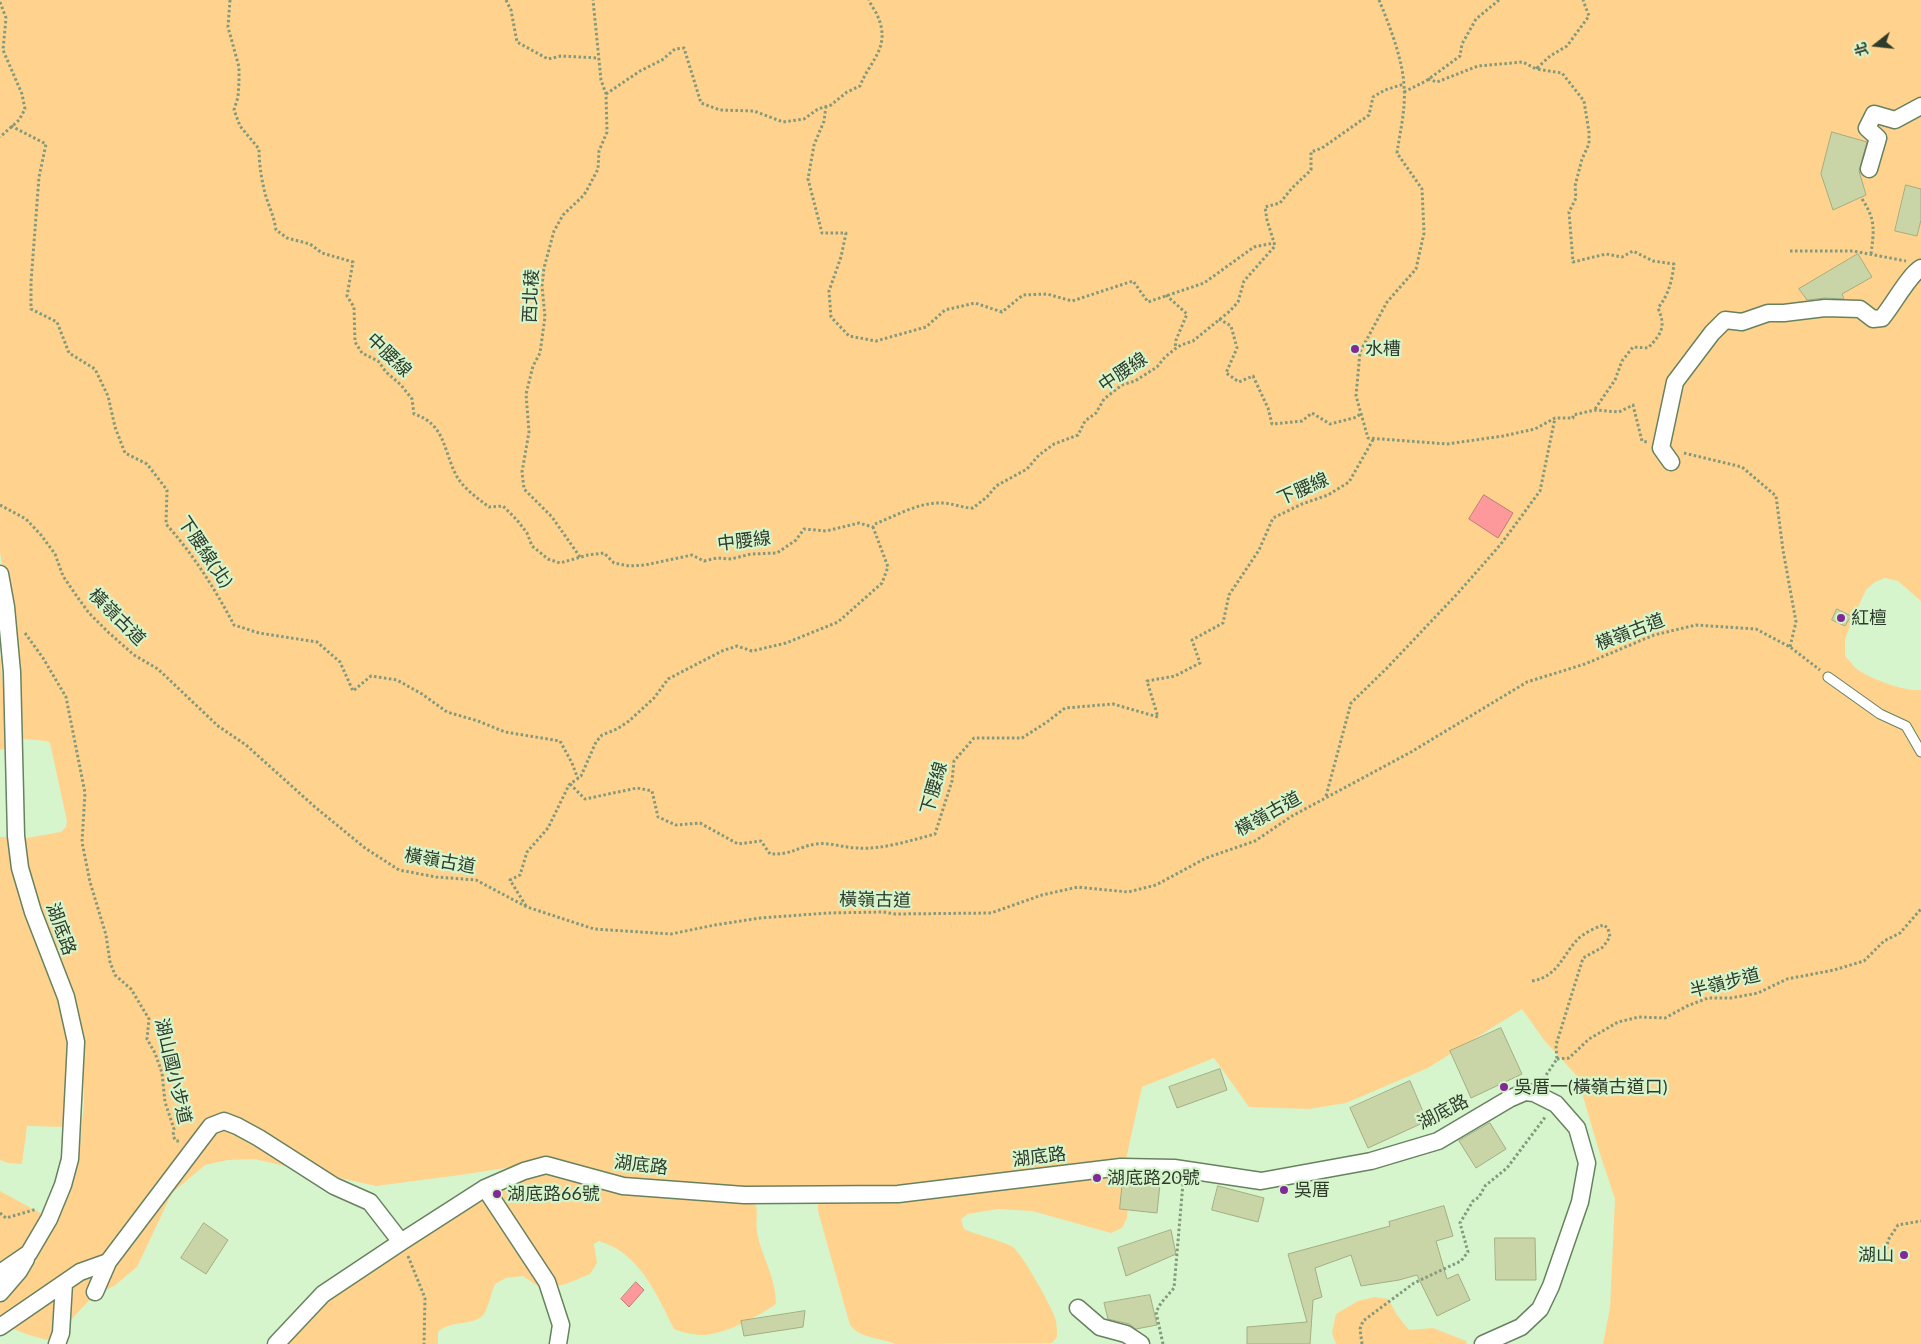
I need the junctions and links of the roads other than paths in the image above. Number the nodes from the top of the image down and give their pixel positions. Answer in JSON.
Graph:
{"nodes":[{"id":1,"x":1921,"y":106,"type":"edge"},
{"id":2,"x":1869,"y":169,"type":"dead end"},
{"id":3,"x":1920,"y":269,"type":"edge"},
{"id":4,"x":1671,"y":462,"type":"dead end"},
{"id":5,"x":0,"y":574,"type":"edge"},
{"id":6,"x":1828,"y":677,"type":"road end"},
{"id":7,"x":1921,"y":752,"type":"edge"},
{"id":8,"x":486,"y":1188,"type":"junction"},
{"id":9,"x":401,"y":1242,"type":"junction"},
{"id":10,"x":29,"y":1253,"type":"junction"},
{"id":11,"x":108,"y":1262,"type":"junction"},
{"id":12,"x":0,"y":1273,"type":"edge"},
{"id":13,"x":64,"y":1283,"type":"junction"},
{"id":14,"x":95,"y":1292,"type":"dead end"},
{"id":15,"x":0,"y":1293,"type":"edge"},
{"id":16,"x":1078,"y":1308,"type":"dead end"},
{"id":17,"x":0,"y":1327,"type":"edge"},
{"id":18,"x":57,"y":1344,"type":"edge"},
{"id":19,"x":276,"y":1344,"type":"edge"},
{"id":20,"x":558,"y":1344,"type":"edge"},
{"id":21,"x":1141,"y":1344,"type":"edge"},
{"id":22,"x":1483,"y":1344,"type":"edge"}],
"edges":[{"from":1,"to":2,"type":"street"},
{"from":3,"to":4,"type":"street"},
{"from":5,"to":10,"type":"street","name":"湖底路"},
{"from":6,"to":7,"type":"lane"},
{"from":8,"to":9,"type":"street","name":"湖底路"},
{"from":8,"to":20,"type":"street"},
{"from":8,"to":22,"type":"street","name":"湖底路"},
{"from":9,"to":11,"type":"street"},
{"from":9,"to":19,"type":"street","name":"湖底路"},
{"from":10,"to":12,"type":"street","name":"湖底路"},
{"from":10,"to":15,"type":"street"},
{"from":11,"to":13,"type":"street"},
{"from":11,"to":14,"type":"street"},
{"from":13,"to":17,"type":"street"},
{"from":13,"to":18,"type":"street"},
{"from":16,"to":21,"type":"street"}]}
